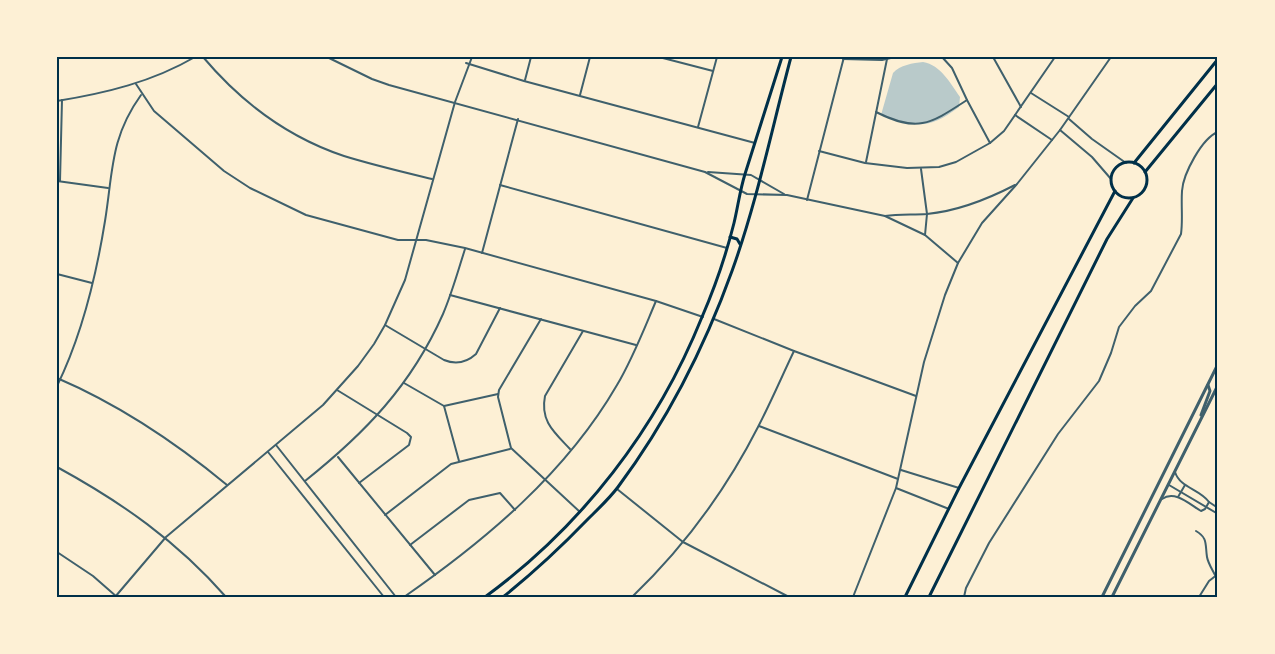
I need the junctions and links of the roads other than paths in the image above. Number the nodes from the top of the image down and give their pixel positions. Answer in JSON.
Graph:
{"nodes":[{"id":1,"x":195,"y":57,"type":"edge"},
{"id":2,"x":203,"y":57,"type":"edge"},
{"id":3,"x":327,"y":57,"type":"edge"},
{"id":4,"x":470,"y":57,"type":"edge"},
{"id":5,"x":531,"y":57,"type":"edge"},
{"id":6,"x":590,"y":57,"type":"edge"},
{"id":7,"x":659,"y":57,"type":"edge"},
{"id":8,"x":717,"y":57,"type":"edge"},
{"id":9,"x":782,"y":57,"type":"edge"},
{"id":10,"x":791,"y":57,"type":"edge"},
{"id":11,"x":896,"y":57,"type":"edge"},
{"id":12,"x":942,"y":57,"type":"edge"},
{"id":13,"x":993,"y":57,"type":"edge"},
{"id":14,"x":1047,"y":57,"type":"edge"},
{"id":15,"x":1055,"y":57,"type":"edge"},
{"id":16,"x":1111,"y":57,"type":"edge"},
{"id":17,"x":843,"y":58,"type":"edge"},
{"id":18,"x":887,"y":59,"type":"junction"},
{"id":19,"x":1218,"y":59,"type":"edge"},
{"id":20,"x":1051,"y":63,"type":"junction"},
{"id":21,"x":468,"y":65,"type":"junction"},
{"id":22,"x":713,"y":71,"type":"junction"},
{"id":23,"x":524,"y":81,"type":"junction"},
{"id":24,"x":1218,"y":83,"type":"edge"},
{"id":25,"x":136,"y":84,"type":"junction"},
{"id":26,"x":1031,"y":93,"type":"junction"},
{"id":27,"x":141,"y":95,"type":"junction"},
{"id":28,"x":579,"y":96,"type":"junction"},
{"id":29,"x":62,"y":100,"type":"junction"},
{"id":30,"x":966,"y":100,"type":"junction"},
{"id":31,"x":57,"y":101,"type":"edge"},
{"id":32,"x":455,"y":102,"type":"junction"},
{"id":33,"x":1021,"y":107,"type":"junction"},
{"id":34,"x":876,"y":112,"type":"junction"},
{"id":35,"x":1016,"y":116,"type":"junction"},
{"id":36,"x":1069,"y":118,"type":"junction"},
{"id":37,"x":518,"y":119,"type":"junction"},
{"id":38,"x":698,"y":128,"type":"junction"},
{"id":39,"x":1060,"y":130,"type":"junction"},
{"id":40,"x":1218,"y":132,"type":"edge"},
{"id":41,"x":1052,"y":140,"type":"junction"},
{"id":42,"x":755,"y":143,"type":"junction"},
{"id":43,"x":990,"y":143,"type":"junction"},
{"id":44,"x":819,"y":151,"type":"junction"},
{"id":45,"x":865,"y":163,"type":"junction"},
{"id":46,"x":1126,"y":163,"type":"junction"},
{"id":47,"x":1134,"y":163,"type":"junction"},
{"id":48,"x":921,"y":169,"type":"junction"},
{"id":49,"x":705,"y":172,"type":"junction"},
{"id":50,"x":1145,"y":172,"type":"junction"},
{"id":51,"x":745,"y":175,"type":"junction"},
{"id":52,"x":432,"y":179,"type":"junction"},
{"id":53,"x":1111,"y":179,"type":"junction"},
{"id":54,"x":759,"y":180,"type":"junction"},
{"id":55,"x":58,"y":181,"type":"edge"},
{"id":56,"x":1017,"y":184,"type":"junction"},
{"id":57,"x":500,"y":185,"type":"junction"},
{"id":58,"x":108,"y":188,"type":"junction"},
{"id":59,"x":741,"y":190,"type":"junction"},
{"id":60,"x":1115,"y":191,"type":"junction"},
{"id":61,"x":755,"y":194,"type":"junction"},
{"id":62,"x":787,"y":195,"type":"junction"},
{"id":63,"x":1133,"y":198,"type":"junction"},
{"id":64,"x":807,"y":200,"type":"junction"},
{"id":65,"x":927,"y":214,"type":"junction"},
{"id":66,"x":885,"y":216,"type":"junction"},
{"id":67,"x":925,"y":236,"type":"junction"},
{"id":68,"x":730,"y":237,"type":"junction"},
{"id":69,"x":417,"y":241,"type":"junction"},
{"id":70,"x":741,"y":246,"type":"junction"},
{"id":71,"x":465,"y":248,"type":"junction"},
{"id":72,"x":726,"y":248,"type":"junction"},
{"id":73,"x":482,"y":253,"type":"junction"},
{"id":74,"x":958,"y":263,"type":"junction"},
{"id":75,"x":57,"y":274,"type":"edge"},
{"id":76,"x":92,"y":283,"type":"junction"},
{"id":77,"x":450,"y":294,"type":"junction"},
{"id":78,"x":656,"y":301,"type":"junction"},
{"id":79,"x":500,"y":308,"type":"junction"},
{"id":80,"x":703,"y":316,"type":"junction"},
{"id":81,"x":541,"y":319,"type":"junction"},
{"id":82,"x":714,"y":319,"type":"junction"},
{"id":83,"x":385,"y":325,"type":"junction"},
{"id":84,"x":583,"y":331,"type":"junction"},
{"id":85,"x":637,"y":346,"type":"junction"},
{"id":86,"x":425,"y":349,"type":"junction"},
{"id":87,"x":794,"y":351,"type":"junction"},
{"id":88,"x":1218,"y":364,"type":"edge"},
{"id":89,"x":59,"y":378,"type":"edge"},
{"id":90,"x":404,"y":383,"type":"junction"},
{"id":91,"x":1207,"y":385,"type":"junction"},
{"id":92,"x":1218,"y":385,"type":"edge"},
{"id":93,"x":57,"y":386,"type":"edge"},
{"id":94,"x":337,"y":390,"type":"junction"},
{"id":95,"x":498,"y":394,"type":"junction"},
{"id":96,"x":916,"y":396,"type":"junction"},
{"id":97,"x":444,"y":406,"type":"junction"},
{"id":98,"x":379,"y":415,"type":"junction"},
{"id":99,"x":1200,"y":422,"type":"junction"},
{"id":100,"x":759,"y":426,"type":"junction"},
{"id":101,"x":276,"y":445,"type":"junction"},
{"id":102,"x":512,"y":448,"type":"junction"},
{"id":103,"x":571,"y":449,"type":"junction"},
{"id":104,"x":268,"y":452,"type":"junction"},
{"id":105,"x":337,"y":456,"type":"junction"},
{"id":106,"x":459,"y":461,"type":"junction"},
{"id":107,"x":57,"y":467,"type":"edge"},
{"id":108,"x":901,"y":470,"type":"junction"},
{"id":109,"x":1175,"y":471,"type":"junction"},
{"id":110,"x":898,"y":479,"type":"junction"},
{"id":111,"x":305,"y":481,"type":"junction"},
{"id":112,"x":546,"y":481,"type":"junction"},
{"id":113,"x":359,"y":483,"type":"junction"},
{"id":114,"x":227,"y":485,"type":"junction"},
{"id":115,"x":1169,"y":485,"type":"junction"},
{"id":116,"x":1185,"y":485,"type":"junction"},
{"id":117,"x":896,"y":488,"type":"junction"},
{"id":118,"x":959,"y":488,"type":"junction"},
{"id":119,"x":617,"y":489,"type":"junction"},
{"id":120,"x":1180,"y":492,"type":"junction"},
{"id":121,"x":1178,"y":497,"type":"junction"},
{"id":122,"x":1162,"y":499,"type":"junction"},
{"id":123,"x":1209,"y":502,"type":"junction"},
{"id":124,"x":1206,"y":507,"type":"junction"},
{"id":125,"x":1218,"y":508,"type":"edge"},
{"id":126,"x":949,"y":509,"type":"junction"},
{"id":127,"x":516,"y":510,"type":"junction"},
{"id":128,"x":580,"y":512,"type":"junction"},
{"id":129,"x":1218,"y":514,"type":"edge"},
{"id":130,"x":386,"y":515,"type":"junction"},
{"id":131,"x":1196,"y":531,"type":"dead end"},
{"id":132,"x":166,"y":537,"type":"junction"},
{"id":133,"x":683,"y":542,"type":"junction"},
{"id":134,"x":410,"y":545,"type":"junction"},
{"id":135,"x":57,"y":552,"type":"edge"},
{"id":136,"x":435,"y":575,"type":"junction"},
{"id":137,"x":1216,"y":575,"type":"edge"},
{"id":138,"x":116,"y":597,"type":"edge"},
{"id":139,"x":225,"y":597,"type":"edge"},
{"id":140,"x":384,"y":597,"type":"edge"},
{"id":141,"x":396,"y":597,"type":"edge"},
{"id":142,"x":404,"y":597,"type":"edge"},
{"id":143,"x":485,"y":597,"type":"edge"},
{"id":144,"x":503,"y":597,"type":"edge"},
{"id":145,"x":632,"y":597,"type":"edge"},
{"id":146,"x":789,"y":597,"type":"edge"},
{"id":147,"x":853,"y":597,"type":"edge"},
{"id":148,"x":904,"y":597,"type":"edge"},
{"id":149,"x":929,"y":597,"type":"edge"},
{"id":150,"x":964,"y":597,"type":"edge"},
{"id":151,"x":1102,"y":597,"type":"edge"},
{"id":152,"x":1112,"y":597,"type":"edge"},
{"id":153,"x":1199,"y":597,"type":"edge"}],
"edges":[{"from":1,"to":25,"type":"street"},
{"from":2,"to":52,"type":"street"},
{"from":3,"to":32,"type":"street"},
{"from":4,"to":21,"type":"street"},
{"from":5,"to":23,"type":"street"},
{"from":6,"to":28,"type":"street"},
{"from":7,"to":22,"type":"street"},
{"from":8,"to":22,"type":"street"},
{"from":9,"to":42,"type":"main road"},
{"from":10,"to":54,"type":"main road"},
{"from":11,"to":18,"type":"street"},
{"from":12,"to":30,"type":"street"},
{"from":13,"to":33,"type":"street"},
{"from":14,"to":20,"type":"street"},
{"from":15,"to":20,"type":"street"},
{"from":16,"to":36,"type":"street"},
{"from":17,"to":18,"type":"street"},
{"from":17,"to":44,"type":"street"},
{"from":18,"to":34,"type":"street"},
{"from":19,"to":47,"type":"main road"},
{"from":20,"to":26,"type":"street"},
{"from":21,"to":23,"type":"street"},
{"from":21,"to":32,"type":"street"},
{"from":22,"to":38,"type":"street"},
{"from":23,"to":28,"type":"street"},
{"from":24,"to":50,"type":"main road"},
{"from":25,"to":27,"type":"street"},
{"from":25,"to":29,"type":"street"},
{"from":26,"to":33,"type":"street"},
{"from":26,"to":36,"type":"street"},
{"from":27,"to":58,"type":"street"},
{"from":27,"to":69,"type":"street"},
{"from":28,"to":38,"type":"street"},
{"from":29,"to":31,"type":"street"},
{"from":29,"to":55,"type":"street"},
{"from":30,"to":34,"type":"street"},
{"from":30,"to":43,"type":"street"},
{"from":32,"to":37,"type":"street"},
{"from":32,"to":52,"type":"street"},
{"from":33,"to":35,"type":"street"},
{"from":34,"to":45,"type":"street"},
{"from":35,"to":41,"type":"street"},
{"from":35,"to":43,"type":"street"},
{"from":36,"to":39,"type":"street"},
{"from":36,"to":46,"type":"street"},
{"from":37,"to":49,"type":"street"},
{"from":37,"to":57,"type":"street"},
{"from":38,"to":42,"type":"street"},
{"from":39,"to":41,"type":"street"},
{"from":39,"to":53,"type":"street"},
{"from":40,"to":150,"type":"street"},
{"from":41,"to":56,"type":"street"},
{"from":42,"to":51,"type":"main road"},
{"from":43,"to":48,"type":"street"},
{"from":44,"to":45,"type":"street"},
{"from":44,"to":64,"type":"street"},
{"from":45,"to":48,"type":"street"},
{"from":46,"to":47,"type":"main road"},
{"from":46,"to":53,"type":"main road"},
{"from":47,"to":50,"type":"main road"},
{"from":48,"to":65,"type":"street"},
{"from":49,"to":51,"type":"street"},
{"from":49,"to":59,"type":"street"},
{"from":50,"to":63,"type":"main road"},
{"from":51,"to":54,"type":"street"},
{"from":51,"to":59,"type":"main road"},
{"from":52,"to":69,"type":"street"},
{"from":53,"to":60,"type":"main road"},
{"from":54,"to":61,"type":"main road"},
{"from":54,"to":62,"type":"street"},
{"from":55,"to":58,"type":"street"},
{"from":56,"to":65,"type":"street"},
{"from":56,"to":74,"type":"street"},
{"from":57,"to":72,"type":"street"},
{"from":57,"to":73,"type":"street"},
{"from":58,"to":76,"type":"street"},
{"from":59,"to":61,"type":"street"},
{"from":59,"to":68,"type":"main road"},
{"from":60,"to":63,"type":"main road"},
{"from":60,"to":118,"type":"main road"},
{"from":61,"to":62,"type":"street"},
{"from":61,"to":70,"type":"main road"},
{"from":62,"to":64,"type":"street"},
{"from":63,"to":149,"type":"main road"},
{"from":64,"to":66,"type":"street"},
{"from":65,"to":66,"type":"street"},
{"from":65,"to":67,"type":"street"},
{"from":66,"to":67,"type":"street"},
{"from":67,"to":74,"type":"street"},
{"from":68,"to":70,"type":"main road"},
{"from":68,"to":72,"type":"main road"},
{"from":69,"to":71,"type":"street"},
{"from":69,"to":83,"type":"street"},
{"from":70,"to":82,"type":"main road"},
{"from":71,"to":73,"type":"street"},
{"from":71,"to":77,"type":"street"},
{"from":72,"to":80,"type":"main road"},
{"from":73,"to":78,"type":"street"},
{"from":74,"to":96,"type":"street"},
{"from":75,"to":76,"type":"street"},
{"from":76,"to":89,"type":"street"},
{"from":77,"to":79,"type":"street"},
{"from":77,"to":86,"type":"street"},
{"from":78,"to":80,"type":"street"},
{"from":78,"to":85,"type":"street"},
{"from":79,"to":81,"type":"street"},
{"from":79,"to":86,"type":"street"},
{"from":80,"to":128,"type":"main road"},
{"from":81,"to":84,"type":"street"},
{"from":81,"to":95,"type":"street"},
{"from":82,"to":87,"type":"street"},
{"from":82,"to":119,"type":"main road"},
{"from":83,"to":86,"type":"street"},
{"from":83,"to":94,"type":"street"},
{"from":84,"to":85,"type":"street"},
{"from":84,"to":103,"type":"street"},
{"from":85,"to":103,"type":"street"},
{"from":86,"to":90,"type":"street"},
{"from":87,"to":96,"type":"street"},
{"from":87,"to":100,"type":"street"},
{"from":88,"to":91,"type":"street"},
{"from":89,"to":93,"type":"street"},
{"from":89,"to":114,"type":"street"},
{"from":90,"to":97,"type":"street"},
{"from":90,"to":98,"type":"street"},
{"from":91,"to":99,"type":"street"},
{"from":91,"to":151,"type":"street"},
{"from":92,"to":99,"type":"street"},
{"from":94,"to":98,"type":"street"},
{"from":94,"to":101,"type":"street"},
{"from":95,"to":97,"type":"street"},
{"from":95,"to":102,"type":"street"},
{"from":96,"to":108,"type":"street"},
{"from":97,"to":106,"type":"street"},
{"from":98,"to":105,"type":"street"},
{"from":98,"to":113,"type":"street"},
{"from":99,"to":109,"type":"street"},
{"from":100,"to":110,"type":"street"},
{"from":100,"to":133,"type":"street"},
{"from":101,"to":104,"type":"street"},
{"from":101,"to":111,"type":"street"},
{"from":102,"to":106,"type":"street"},
{"from":102,"to":112,"type":"street"},
{"from":103,"to":112,"type":"street"},
{"from":104,"to":114,"type":"street"},
{"from":104,"to":140,"type":"street"},
{"from":105,"to":111,"type":"street"},
{"from":105,"to":113,"type":"street"},
{"from":106,"to":130,"type":"street"},
{"from":107,"to":132,"type":"street"},
{"from":108,"to":110,"type":"street"},
{"from":108,"to":118,"type":"street"},
{"from":109,"to":115,"type":"street"},
{"from":109,"to":116,"type":"street"},
{"from":110,"to":117,"type":"street"},
{"from":111,"to":141,"type":"street"},
{"from":112,"to":127,"type":"street"},
{"from":112,"to":128,"type":"street"},
{"from":113,"to":130,"type":"street"},
{"from":114,"to":132,"type":"street"},
{"from":115,"to":120,"type":"street"},
{"from":115,"to":122,"type":"street"},
{"from":116,"to":120,"type":"street"},
{"from":116,"to":123,"type":"street"},
{"from":117,"to":126,"type":"street"},
{"from":117,"to":147,"type":"street"},
{"from":118,"to":126,"type":"main road"},
{"from":119,"to":133,"type":"street"},
{"from":119,"to":144,"type":"main road"},
{"from":120,"to":121,"type":"street"},
{"from":120,"to":124,"type":"street"},
{"from":121,"to":122,"type":"street"},
{"from":121,"to":124,"type":"street"},
{"from":122,"to":152,"type":"street"},
{"from":123,"to":124,"type":"street"},
{"from":123,"to":125,"type":"street"},
{"from":124,"to":129,"type":"street"},
{"from":126,"to":148,"type":"main road"},
{"from":127,"to":134,"type":"street"},
{"from":127,"to":136,"type":"street"},
{"from":128,"to":143,"type":"main road"},
{"from":130,"to":134,"type":"street"},
{"from":131,"to":137,"type":"street"},
{"from":132,"to":138,"type":"street"},
{"from":132,"to":139,"type":"street"},
{"from":133,"to":145,"type":"street"},
{"from":133,"to":146,"type":"street"},
{"from":134,"to":136,"type":"street"},
{"from":135,"to":138,"type":"street"},
{"from":136,"to":142,"type":"street"},
{"from":137,"to":153,"type":"street"}]}
